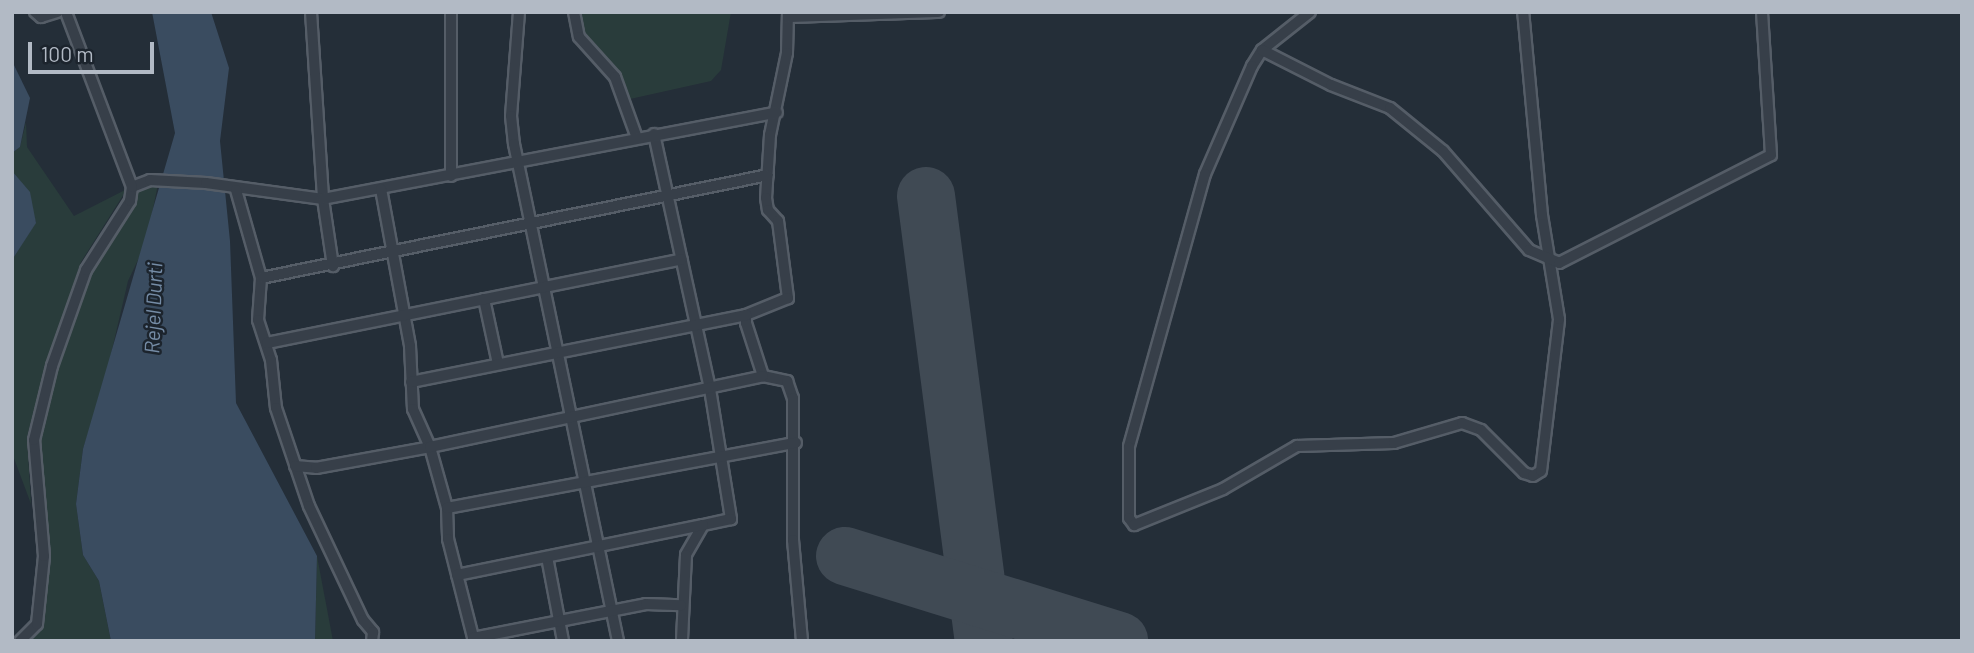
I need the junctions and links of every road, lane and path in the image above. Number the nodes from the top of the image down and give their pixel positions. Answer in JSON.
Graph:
{"nodes":[{"id":1,"x":35,"y":12,"type":"edge"},
{"id":2,"x":57,"y":12,"type":"edge"},
{"id":3,"x":66,"y":12,"type":"edge"},
{"id":4,"x":311,"y":12,"type":"edge"},
{"id":5,"x":451,"y":12,"type":"edge"},
{"id":6,"x":519,"y":12,"type":"edge"},
{"id":7,"x":575,"y":12,"type":"edge"},
{"id":8,"x":939,"y":12,"type":"edge"},
{"id":9,"x":1310,"y":12,"type":"edge"},
{"id":10,"x":1523,"y":12,"type":"edge"},
{"id":11,"x":1762,"y":12,"type":"edge"},
{"id":12,"x":788,"y":15,"type":"edge"},
{"id":13,"x":1262,"y":50,"type":"junction"},
{"id":14,"x":777,"y":112,"type":"junction"},
{"id":15,"x":654,"y":134,"type":"junction"},
{"id":16,"x":637,"y":138,"type":"junction"},
{"id":17,"x":518,"y":164,"type":"junction"},
{"id":18,"x":768,"y":175,"type":"junction"},
{"id":19,"x":451,"y":176,"type":"junction"},
{"id":20,"x":132,"y":187,"type":"junction"},
{"id":21,"x":382,"y":189,"type":"junction"},
{"id":22,"x":236,"y":190,"type":"junction"},
{"id":23,"x":323,"y":199,"type":"junction"},
{"id":24,"x":669,"y":199,"type":"junction"},
{"id":25,"x":531,"y":224,"type":"junction"},
{"id":26,"x":392,"y":253,"type":"junction"},
{"id":27,"x":682,"y":259,"type":"junction"},
{"id":28,"x":1548,"y":260,"type":"junction"},
{"id":29,"x":333,"y":266,"type":"junction"},
{"id":30,"x":261,"y":278,"type":"junction"},
{"id":31,"x":544,"y":286,"type":"junction"},
{"id":32,"x":484,"y":299,"type":"junction"},
{"id":33,"x":746,"y":315,"type":"junction"},
{"id":34,"x":405,"y":316,"type":"junction"},
{"id":35,"x":695,"y":324,"type":"junction"},
{"id":36,"x":267,"y":344,"type":"junction"},
{"id":37,"x":559,"y":353,"type":"junction"},
{"id":38,"x":498,"y":365,"type":"junction"},
{"id":39,"x":763,"y":376,"type":"junction"},
{"id":40,"x":411,"y":382,"type":"junction"},
{"id":41,"x":710,"y":389,"type":"junction"},
{"id":42,"x":572,"y":417,"type":"junction"},
{"id":43,"x":796,"y":443,"type":"junction"},
{"id":44,"x":430,"y":447,"type":"junction"},
{"id":45,"x":719,"y":458,"type":"junction"},
{"id":46,"x":295,"y":466,"type":"junction"},
{"id":47,"x":585,"y":481,"type":"junction"},
{"id":48,"x":447,"y":508,"type":"junction"},
{"id":49,"x":703,"y":525,"type":"junction"},
{"id":50,"x":598,"y":547,"type":"junction"},
{"id":51,"x":547,"y":557,"type":"junction"},
{"id":52,"x":457,"y":575,"type":"junction"},
{"id":53,"x":681,"y":605,"type":"junction"},
{"id":54,"x":612,"y":614,"type":"junction"},
{"id":55,"x":559,"y":621,"type":"junction"},
{"id":56,"x":474,"y":639,"type":"edge"},
{"id":57,"x":20,"y":641,"type":"edge"},
{"id":58,"x":372,"y":641,"type":"edge"},
{"id":59,"x":563,"y":641,"type":"edge"},
{"id":60,"x":618,"y":641,"type":"edge"},
{"id":61,"x":682,"y":641,"type":"edge"},
{"id":62,"x":802,"y":641,"type":"edge"}],
"edges":[{"from":1,"to":2,"type":"street"},
{"from":3,"to":20,"type":"street"},
{"from":4,"to":23,"type":"street"},
{"from":5,"to":19,"type":"street"},
{"from":6,"to":17,"type":"street"},
{"from":7,"to":16,"type":"street"},
{"from":8,"to":12,"type":"street"},
{"from":9,"to":13,"type":"street"},
{"from":10,"to":28,"type":"street"},
{"from":11,"to":28,"type":"street"},
{"from":12,"to":14,"type":"street"},
{"from":13,"to":28,"type":"street"},
{"from":13,"to":28,"type":"street"},
{"from":14,"to":15,"type":"street"},
{"from":14,"to":18,"type":"street"},
{"from":15,"to":16,"type":"street"},
{"from":15,"to":24,"type":"street"},
{"from":16,"to":17,"type":"street"},
{"from":17,"to":19,"type":"street"},
{"from":17,"to":25,"type":"street"},
{"from":18,"to":24,"type":"street"},
{"from":18,"to":33,"type":"street"},
{"from":19,"to":21,"type":"street"},
{"from":20,"to":22,"type":"street"},
{"from":20,"to":57,"type":"street"},
{"from":21,"to":23,"type":"street"},
{"from":21,"to":26,"type":"street"},
{"from":22,"to":23,"type":"street"},
{"from":22,"to":30,"type":"street"},
{"from":23,"to":29,"type":"street"},
{"from":24,"to":25,"type":"street"},
{"from":24,"to":27,"type":"street"},
{"from":25,"to":26,"type":"street"},
{"from":25,"to":31,"type":"street"},
{"from":26,"to":29,"type":"street"},
{"from":26,"to":34,"type":"street"},
{"from":27,"to":31,"type":"street"},
{"from":27,"to":35,"type":"street"},
{"from":29,"to":30,"type":"street"},
{"from":30,"to":36,"type":"street"},
{"from":31,"to":32,"type":"street"},
{"from":31,"to":37,"type":"street"},
{"from":32,"to":34,"type":"street"},
{"from":32,"to":38,"type":"street"},
{"from":33,"to":35,"type":"street"},
{"from":33,"to":39,"type":"street"},
{"from":34,"to":36,"type":"street"},
{"from":34,"to":40,"type":"street"},
{"from":35,"to":37,"type":"street"},
{"from":35,"to":41,"type":"street"},
{"from":36,"to":46,"type":"street"},
{"from":37,"to":38,"type":"street"},
{"from":37,"to":42,"type":"street"},
{"from":38,"to":40,"type":"street"},
{"from":39,"to":41,"type":"street"},
{"from":39,"to":43,"type":"street"},
{"from":40,"to":44,"type":"street"},
{"from":41,"to":42,"type":"street"},
{"from":41,"to":45,"type":"street"},
{"from":42,"to":44,"type":"street"},
{"from":42,"to":47,"type":"street"},
{"from":43,"to":45,"type":"street"},
{"from":43,"to":62,"type":"street"},
{"from":44,"to":46,"type":"street"},
{"from":44,"to":48,"type":"street"},
{"from":45,"to":47,"type":"street"},
{"from":45,"to":49,"type":"street"},
{"from":46,"to":58,"type":"street"},
{"from":47,"to":48,"type":"street"},
{"from":47,"to":50,"type":"street"},
{"from":48,"to":52,"type":"street"},
{"from":49,"to":50,"type":"street"},
{"from":49,"to":53,"type":"street"},
{"from":50,"to":51,"type":"street"},
{"from":50,"to":54,"type":"street"},
{"from":51,"to":52,"type":"street"},
{"from":51,"to":55,"type":"street"},
{"from":52,"to":56,"type":"street"},
{"from":53,"to":54,"type":"street"},
{"from":53,"to":61,"type":"street"},
{"from":54,"to":55,"type":"street"},
{"from":54,"to":60,"type":"street"},
{"from":55,"to":56,"type":"street"},
{"from":55,"to":59,"type":"street"}]}
